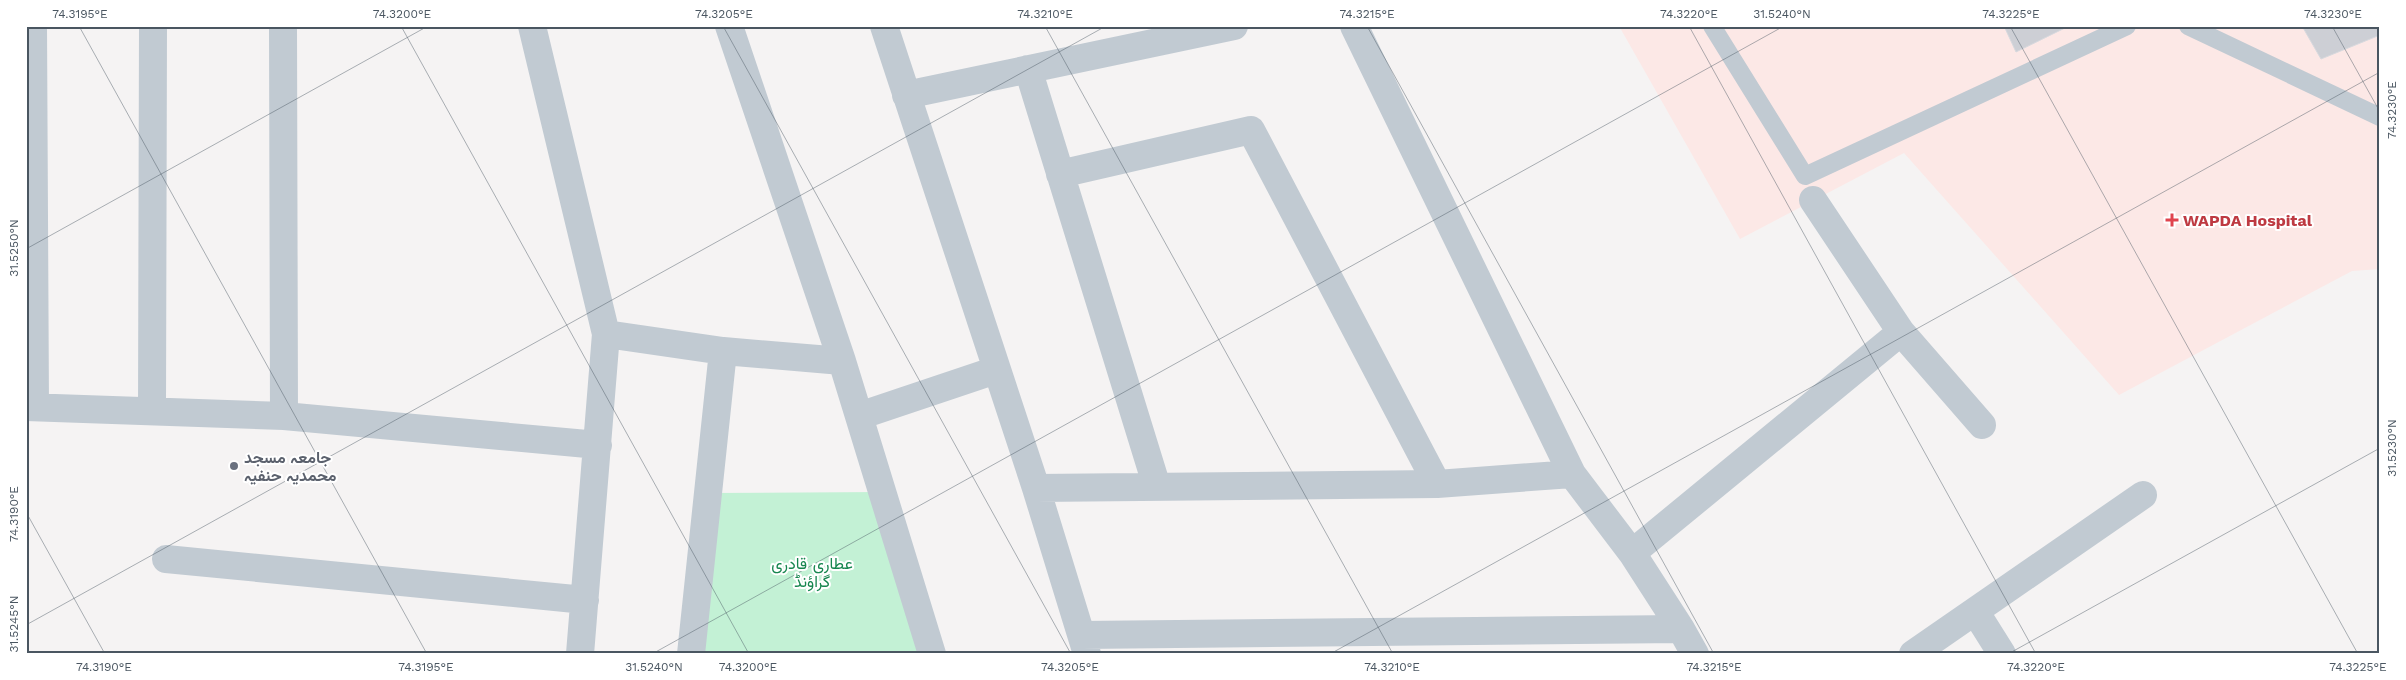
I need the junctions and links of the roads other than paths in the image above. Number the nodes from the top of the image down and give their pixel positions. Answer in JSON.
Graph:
{"nodes":[{"id":1,"x":33,"y":26,"type":"edge"},
{"id":2,"x":153,"y":26,"type":"edge"},
{"id":3,"x":283,"y":26,"type":"edge"},
{"id":4,"x":532,"y":26,"type":"edge"},
{"id":5,"x":729,"y":26,"type":"edge"},
{"id":6,"x":884,"y":26,"type":"edge"},
{"id":7,"x":1234,"y":26,"type":"edge"},
{"id":8,"x":1354,"y":26,"type":"edge"},
{"id":9,"x":1712,"y":26,"type":"edge"},
{"id":10,"x":2128,"y":26,"type":"edge"},
{"id":11,"x":2188,"y":26,"type":"edge"},
{"id":12,"x":1028,"y":70,"type":"junction"},
{"id":13,"x":906,"y":95,"type":"junction"},
{"id":14,"x":2380,"y":117,"type":"edge"},
{"id":15,"x":1060,"y":174,"type":"junction"},
{"id":16,"x":1813,"y":200,"type":"dead end"},
{"id":17,"x":1900,"y":332,"type":"junction"},
{"id":18,"x":606,"y":334,"type":"junction"},
{"id":19,"x":723,"y":351,"type":"junction"},
{"id":20,"x":842,"y":361,"type":"junction"},
{"id":21,"x":996,"y":370,"type":"junction"},
{"id":22,"x":31,"y":407,"type":"edge"},
{"id":23,"x":152,"y":411,"type":"junction"},
{"id":24,"x":284,"y":416,"type":"junction"},
{"id":25,"x":859,"y":416,"type":"junction"},
{"id":26,"x":1982,"y":425,"type":"dead end"},
{"id":27,"x":598,"y":445,"type":"junction"},
{"id":28,"x":1572,"y":474,"type":"junction"},
{"id":29,"x":1437,"y":484,"type":"junction"},
{"id":30,"x":1157,"y":487,"type":"junction"},
{"id":31,"x":1036,"y":488,"type":"junction"},
{"id":32,"x":2143,"y":495,"type":"dead end"},
{"id":33,"x":1632,"y":553,"type":"junction"},
{"id":34,"x":166,"y":559,"type":"dead end"},
{"id":35,"x":585,"y":600,"type":"junction"},
{"id":36,"x":1975,"y":611,"type":"junction"},
{"id":37,"x":1681,"y":629,"type":"junction"},
{"id":38,"x":1084,"y":644,"type":"edge"},
{"id":39,"x":580,"y":654,"type":"edge"},
{"id":40,"x":691,"y":654,"type":"edge"},
{"id":41,"x":932,"y":654,"type":"edge"},
{"id":42,"x":1695,"y":654,"type":"edge"},
{"id":43,"x":1913,"y":654,"type":"edge"},
{"id":44,"x":2002,"y":654,"type":"edge"}],
"edges":[{"from":1,"to":22,"type":"street"},
{"from":2,"to":23,"type":"street"},
{"from":3,"to":24,"type":"street"},
{"from":4,"to":18,"type":"street"},
{"from":5,"to":20,"type":"street"},
{"from":6,"to":13,"type":"street"},
{"from":7,"to":12,"type":"street"},
{"from":8,"to":28,"type":"street"},
{"from":9,"to":10,"type":"lane"},
{"from":11,"to":14,"type":"lane"},
{"from":12,"to":13,"type":"street"},
{"from":12,"to":15,"type":"street"},
{"from":13,"to":21,"type":"street"},
{"from":15,"to":29,"type":"street"},
{"from":15,"to":30,"type":"street"},
{"from":16,"to":17,"type":"street"},
{"from":17,"to":26,"type":"street"},
{"from":17,"to":33,"type":"street"},
{"from":18,"to":19,"type":"street"},
{"from":18,"to":27,"type":"street"},
{"from":19,"to":20,"type":"street"},
{"from":19,"to":40,"type":"street"},
{"from":20,"to":25,"type":"street"},
{"from":21,"to":25,"type":"street"},
{"from":21,"to":31,"type":"street"},
{"from":22,"to":23,"type":"street"},
{"from":23,"to":24,"type":"street"},
{"from":24,"to":27,"type":"street"},
{"from":25,"to":41,"type":"street"},
{"from":27,"to":35,"type":"street"},
{"from":28,"to":29,"type":"street"},
{"from":28,"to":33,"type":"street"},
{"from":29,"to":30,"type":"street"},
{"from":30,"to":31,"type":"street"},
{"from":31,"to":38,"type":"street"},
{"from":32,"to":36,"type":"street"},
{"from":33,"to":37,"type":"street"},
{"from":34,"to":35,"type":"street"},
{"from":35,"to":39,"type":"street"},
{"from":36,"to":43,"type":"street"},
{"from":36,"to":44,"type":"street"},
{"from":37,"to":38,"type":"street"},
{"from":37,"to":42,"type":"street"}]}
